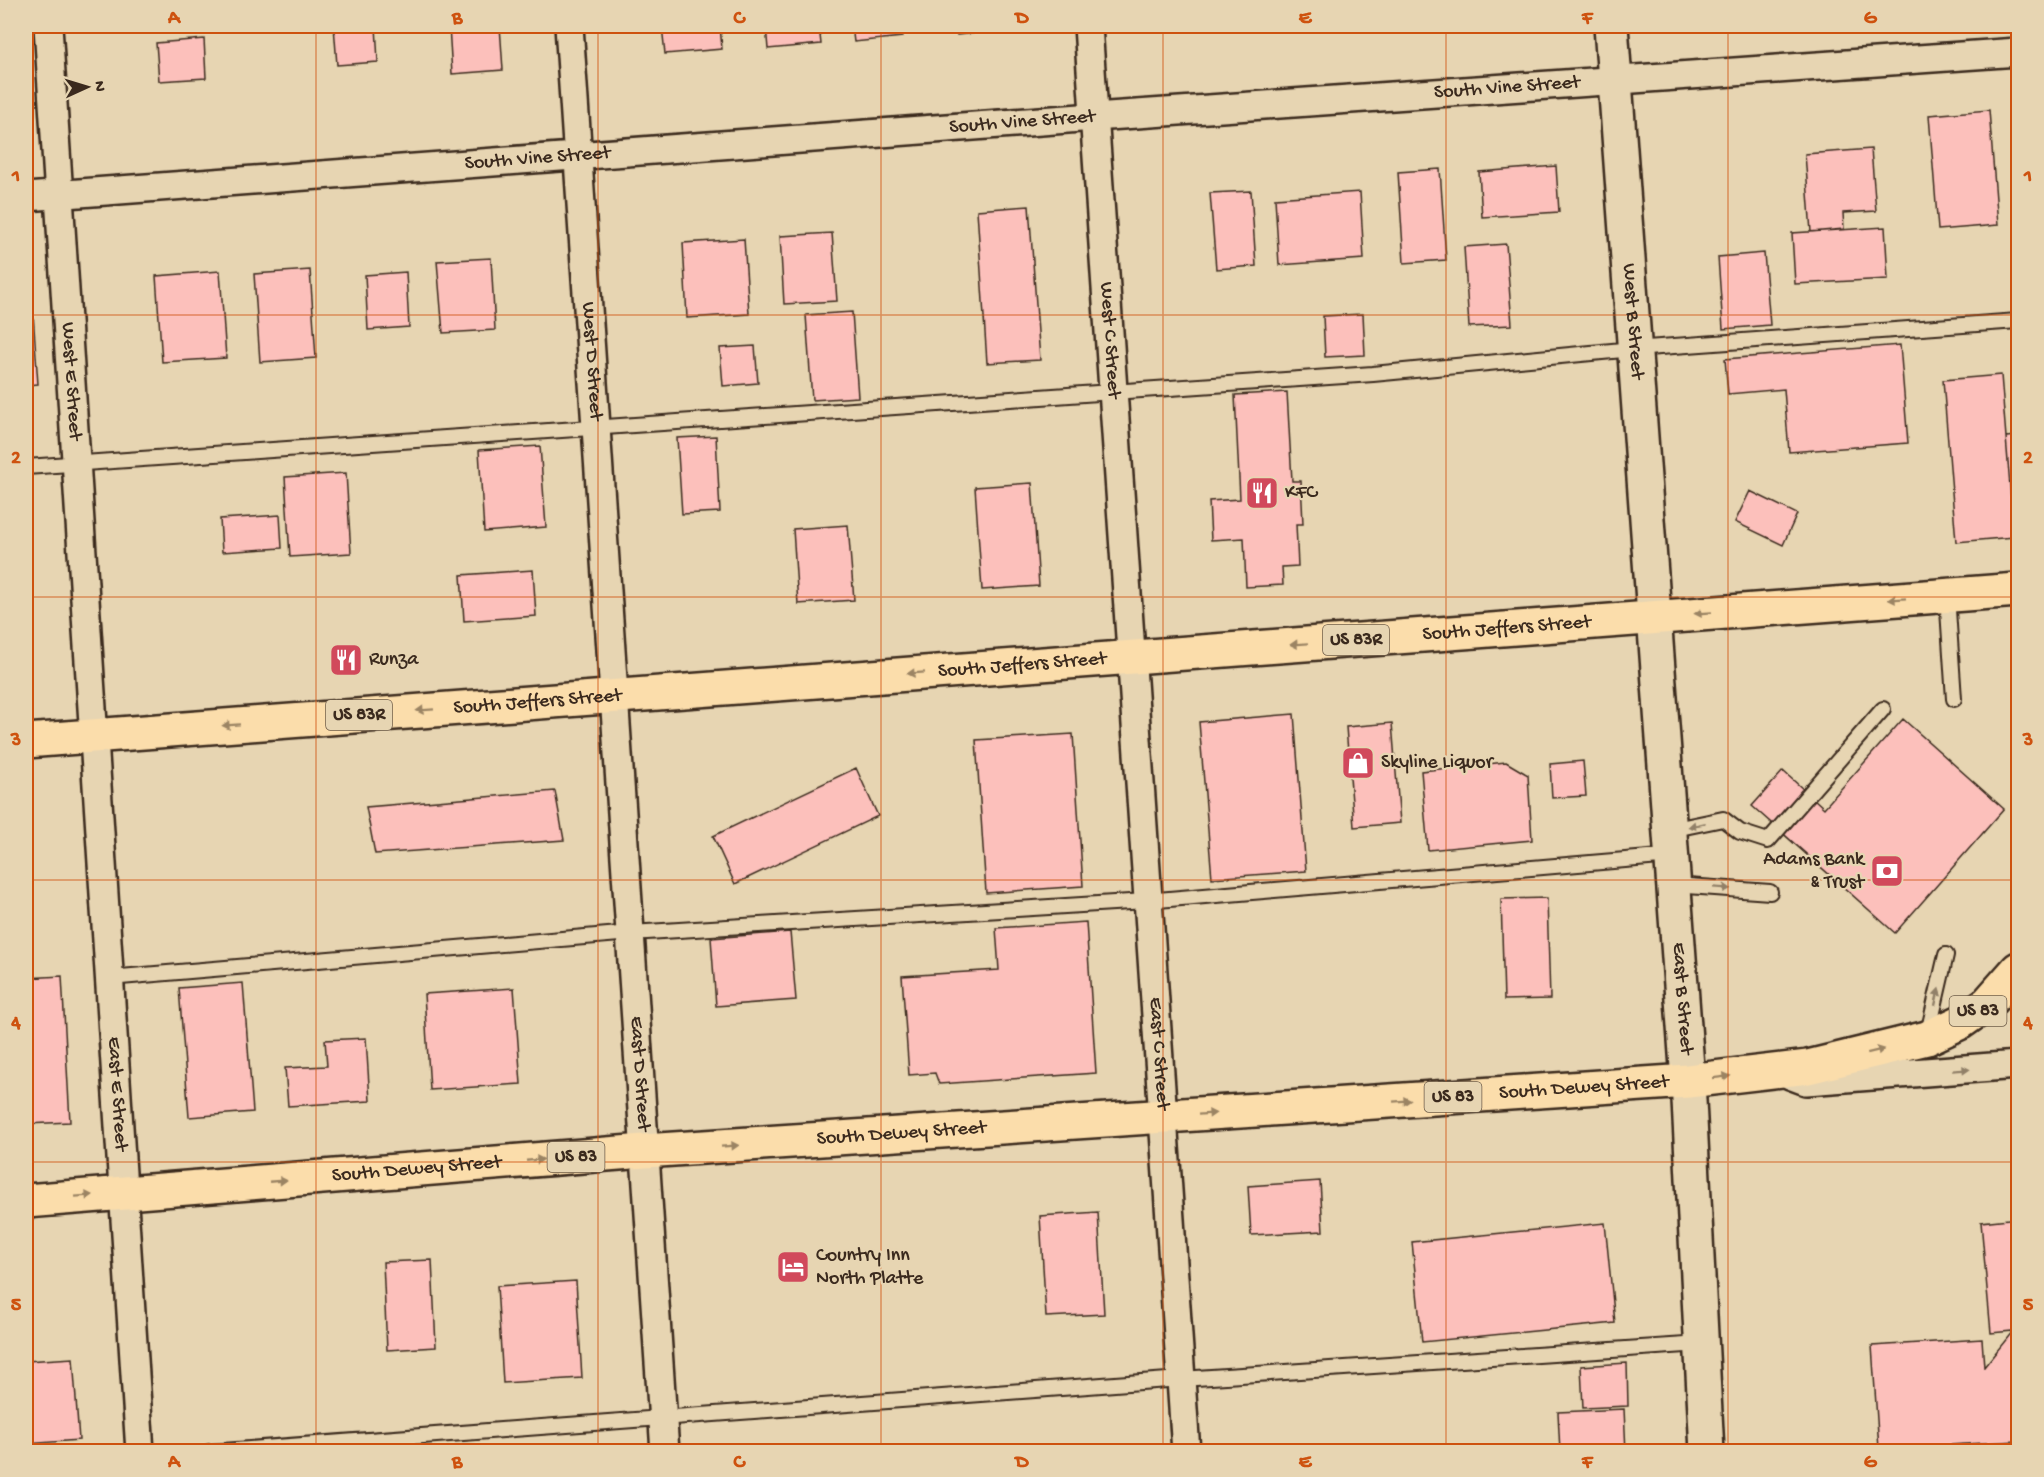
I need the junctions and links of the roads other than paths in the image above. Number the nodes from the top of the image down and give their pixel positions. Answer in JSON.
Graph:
{"nodes":[{"id":1,"x":48,"y":26,"type":"edge"},
{"id":2,"x":569,"y":26,"type":"edge"},
{"id":3,"x":1088,"y":26,"type":"edge"},
{"id":4,"x":1611,"y":26,"type":"edge"},
{"id":5,"x":2019,"y":52,"type":"edge"},
{"id":6,"x":1615,"y":80,"type":"junction"},
{"id":7,"x":1094,"y":117,"type":"junction"},
{"id":8,"x":577,"y":155,"type":"junction"},
{"id":9,"x":59,"y":194,"type":"junction"},
{"id":10,"x":26,"y":197,"type":"edge"},
{"id":11,"x":2019,"y":321,"type":"edge"},
{"id":12,"x":1633,"y":349,"type":"junction"},
{"id":13,"x":1112,"y":390,"type":"junction"},
{"id":14,"x":595,"y":427,"type":"junction"},
{"id":15,"x":76,"y":463,"type":"junction"},
{"id":16,"x":26,"y":467,"type":"edge"},
{"id":17,"x":2019,"y":590,"type":"edge"},
{"id":18,"x":1947,"y":595,"type":"junction"},
{"id":19,"x":1652,"y":617,"type":"junction"},
{"id":20,"x":1130,"y":656,"type":"junction"},
{"id":21,"x":613,"y":696,"type":"junction"},
{"id":22,"x":1954,"y":699,"type":"dead end"},
{"id":23,"x":1883,"y":709,"type":"dead end"},
{"id":24,"x":94,"y":736,"type":"junction"},
{"id":25,"x":26,"y":741,"type":"edge"},
{"id":26,"x":1672,"y":857,"type":"junction"},
{"id":27,"x":1770,"y":892,"type":"dead end"},
{"id":28,"x":1146,"y":900,"type":"junction"},
{"id":29,"x":631,"y":933,"type":"junction"},
{"id":30,"x":1946,"y":955,"type":"dead end"},
{"id":31,"x":2019,"y":969,"type":"edge"},
{"id":32,"x":110,"y":978,"type":"junction"},
{"id":33,"x":1927,"y":1038,"type":"junction"},
{"id":34,"x":2019,"y":1065,"type":"edge"},
{"id":35,"x":1778,"y":1070,"type":"junction"},
{"id":36,"x":1688,"y":1081,"type":"junction"},
{"id":37,"x":1161,"y":1117,"type":"junction"},
{"id":38,"x":644,"y":1151,"type":"junction"},
{"id":39,"x":124,"y":1193,"type":"junction"},
{"id":40,"x":26,"y":1201,"type":"edge"},
{"id":41,"x":1701,"y":1344,"type":"junction"},
{"id":42,"x":1181,"y":1379,"type":"junction"},
{"id":43,"x":662,"y":1419,"type":"junction"},
{"id":44,"x":140,"y":1452,"type":"edge"},
{"id":45,"x":209,"y":1452,"type":"edge"},
{"id":46,"x":665,"y":1452,"type":"edge"},
{"id":47,"x":1186,"y":1452,"type":"edge"},
{"id":48,"x":1707,"y":1452,"type":"edge"}],
"edges":[{"from":1,"to":9,"type":"street","name":"West E Street"},
{"from":2,"to":8,"type":"street","name":"West D Street"},
{"from":3,"to":7,"type":"street","name":"West C Street"},
{"from":4,"to":6,"type":"street","name":"West B Street"},
{"from":5,"to":6,"type":"street","name":"South Vine Street"},
{"from":6,"to":7,"type":"street","name":"South Vine Street"},
{"from":6,"to":12,"type":"street","name":"West B Street"},
{"from":7,"to":8,"type":"street","name":"South Vine Street"},
{"from":7,"to":13,"type":"street","name":"West C Street"},
{"from":8,"to":9,"type":"street","name":"South Vine Street"},
{"from":8,"to":14,"type":"street","name":"West D Street"},
{"from":9,"to":10,"type":"street","name":"South Vine Street"},
{"from":9,"to":15,"type":"street","name":"West E Street"},
{"from":11,"to":12,"type":"lane"},
{"from":12,"to":13,"type":"lane"},
{"from":12,"to":19,"type":"street","name":"West B Street"},
{"from":13,"to":14,"type":"lane"},
{"from":13,"to":20,"type":"street","name":"West C Street"},
{"from":14,"to":15,"type":"lane"},
{"from":14,"to":21,"type":"street","name":"West D Street"},
{"from":15,"to":16,"type":"lane"},
{"from":15,"to":24,"type":"street","name":"West E Street"},
{"from":17,"to":18,"type":"highway","name":"South Jeffers Street","number":"US 83R"},
{"from":18,"to":19,"type":"highway","name":"South Jeffers Street","number":"US 83R","one_way":true},
{"from":18,"to":22,"type":"lane"},
{"from":19,"to":20,"type":"highway","name":"South Jeffers Street","number":"US 83R","one_way":true},
{"from":19,"to":26,"type":"street","name":"East B Street"},
{"from":20,"to":21,"type":"highway","name":"South Jeffers Street","number":"US 83R","one_way":true},
{"from":20,"to":28,"type":"street","name":"East C Street"},
{"from":21,"to":24,"type":"highway","name":"South Jeffers Street","number":"US 83R","one_way":true},
{"from":21,"to":29,"type":"street","name":"East D Street"},
{"from":23,"to":26,"type":"lane","one_way":true},
{"from":24,"to":25,"type":"highway","name":"South Jeffers Street","number":"US 83R"},
{"from":24,"to":32,"type":"street","name":"East E Street"},
{"from":26,"to":27,"type":"lane","one_way":true},
{"from":26,"to":28,"type":"lane"},
{"from":26,"to":36,"type":"street","name":"East B Street"},
{"from":28,"to":29,"type":"lane"},
{"from":28,"to":37,"type":"street","name":"East C Street"},
{"from":29,"to":32,"type":"lane"},
{"from":29,"to":38,"type":"street","name":"East D Street"},
{"from":33,"to":30,"type":"lane","one_way":true},
{"from":31,"to":33,"type":"highway","number":"US 83"},
{"from":32,"to":39,"type":"street","name":"East E Street"},
{"from":35,"to":33,"type":"highway","name":"South Dewey Street","number":"US 83","one_way":true},
{"from":35,"to":34,"type":"street","name":"South Dewey Street","one_way":true},
{"from":36,"to":35,"type":"highway","name":"South Dewey Street","number":"US 83","one_way":true},
{"from":37,"to":36,"type":"highway","name":"South Dewey Street","number":"US 83","one_way":true},
{"from":36,"to":41,"type":"street","name":"East B Street"},
{"from":38,"to":37,"type":"highway","name":"South Dewey Street","number":"US 83","one_way":true},
{"from":37,"to":42,"type":"street","name":"East C Street"},
{"from":39,"to":38,"type":"highway","name":"South Dewey Street","number":"US 83","one_way":true},
{"from":38,"to":43,"type":"street","name":"East D Street"},
{"from":40,"to":39,"type":"highway","name":"South Dewey Street","number":"US 83","one_way":true},
{"from":39,"to":44,"type":"street","name":"East E Street"},
{"from":41,"to":42,"type":"lane"},
{"from":41,"to":48,"type":"street","name":"East B Street"},
{"from":42,"to":43,"type":"lane"},
{"from":42,"to":47,"type":"street","name":"East C Street"},
{"from":43,"to":45,"type":"lane"},
{"from":43,"to":46,"type":"street","name":"East D Street"}]}
